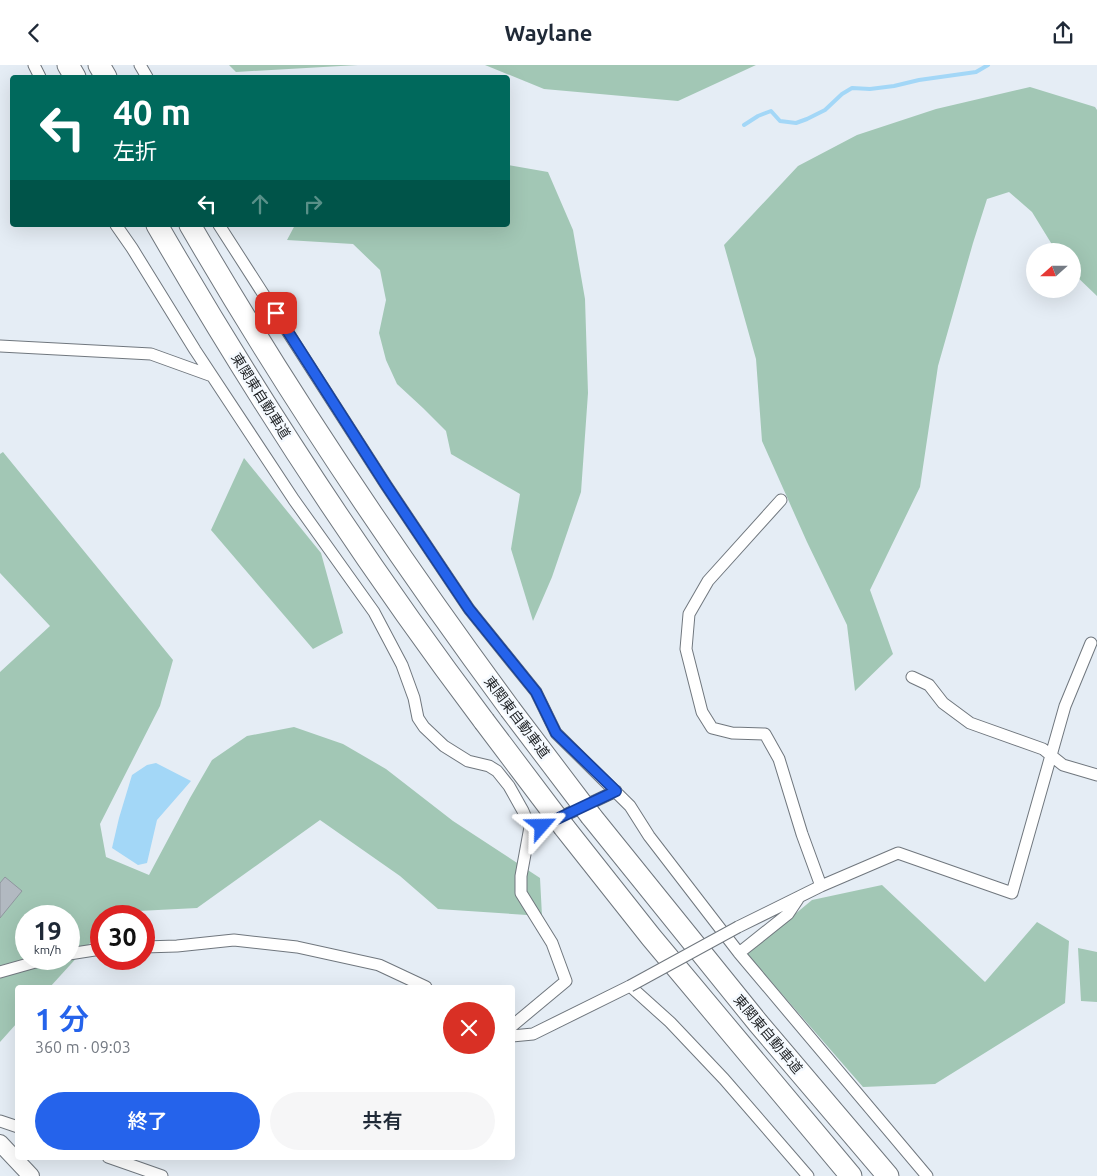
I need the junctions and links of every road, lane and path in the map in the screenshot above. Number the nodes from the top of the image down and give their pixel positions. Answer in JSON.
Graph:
{"nodes":[{"id":1,"x":117,"y":227,"type":"edge"},
{"id":2,"x":158,"y":227,"type":"edge"},
{"id":3,"x":191,"y":227,"type":"edge"},
{"id":4,"x":220,"y":227,"type":"edge"},
{"id":5,"x":0,"y":346,"type":"edge"},
{"id":6,"x":212,"y":376,"type":"junction"},
{"id":7,"x":781,"y":500,"type":"dead end"},
{"id":8,"x":1091,"y":643,"type":"dead end"},
{"id":9,"x":912,"y":677,"type":"dead end"},
{"id":10,"x":1052,"y":756,"type":"junction"},
{"id":11,"x":1097,"y":775,"type":"edge"},
{"id":12,"x":616,"y":791,"type":"junction"},
{"id":13,"x":530,"y":827,"type":"junction"},
{"id":14,"x":821,"y":886,"type":"junction"},
{"id":15,"x":799,"y":897,"type":"junction"},
{"id":16,"x":155,"y":947,"type":"edge"},
{"id":17,"x":739,"y":953,"type":"junction"},
{"id":18,"x":15,"y":968,"type":"edge"},
{"id":19,"x":0,"y":972,"type":"edge"},
{"id":20,"x":422,"y":985,"type":"edge"},
{"id":21,"x":630,"y":986,"type":"junction"},
{"id":22,"x":515,"y":1024,"type":"edge"},
{"id":23,"x":515,"y":1036,"type":"edge"},
{"id":24,"x":0,"y":1121,"type":"edge"},
{"id":25,"x":15,"y":1126,"type":"edge"},
{"id":26,"x":0,"y":1142,"type":"edge"},
{"id":27,"x":15,"y":1152,"type":"edge"},
{"id":28,"x":15,"y":1158,"type":"edge"},
{"id":29,"x":16,"y":1160,"type":"edge"},
{"id":30,"x":25,"y":1160,"type":"edge"},
{"id":31,"x":117,"y":1160,"type":"edge"},
{"id":32,"x":31,"y":1176,"type":"edge"},
{"id":33,"x":44,"y":1176,"type":"edge"},
{"id":34,"x":162,"y":1176,"type":"edge"},
{"id":35,"x":808,"y":1176,"type":"edge"},
{"id":36,"x":852,"y":1176,"type":"edge"},
{"id":37,"x":888,"y":1176,"type":"edge"},
{"id":38,"x":927,"y":1176,"type":"edge"}],
"edges":[{"from":1,"to":6,"type":"street"},
{"from":2,"to":36,"type":"highway","name":"東関東自動車道","bridge":true},
{"from":3,"to":37,"type":"highway","name":"東関東自動車道","bridge":true},
{"from":4,"to":12,"type":"street"},
{"from":5,"to":6,"type":"street"},
{"from":6,"to":13,"type":"street"},
{"from":7,"to":14,"type":"street"},
{"from":8,"to":10,"type":"street"},
{"from":9,"to":10,"type":"street"},
{"from":10,"to":11,"type":"street"},
{"from":10,"to":14,"type":"street"},
{"from":12,"to":13,"type":"street"},
{"from":12,"to":17,"type":"street"},
{"from":13,"to":22,"type":"street"},
{"from":14,"to":15,"type":"street"},
{"from":15,"to":17,"type":"street"},
{"from":15,"to":21,"type":"street","bridge":true},
{"from":16,"to":20,"type":"street"},
{"from":17,"to":38,"type":"street"},
{"from":18,"to":19,"type":"street"},
{"from":21,"to":23,"type":"street"},
{"from":21,"to":35,"type":"street"},
{"from":24,"to":25,"type":"street"},
{"from":26,"to":27,"type":"street"},
{"from":26,"to":28,"type":"street"},
{"from":29,"to":32,"type":"street"},
{"from":30,"to":33,"type":"street"},
{"from":31,"to":34,"type":"street"}]}
